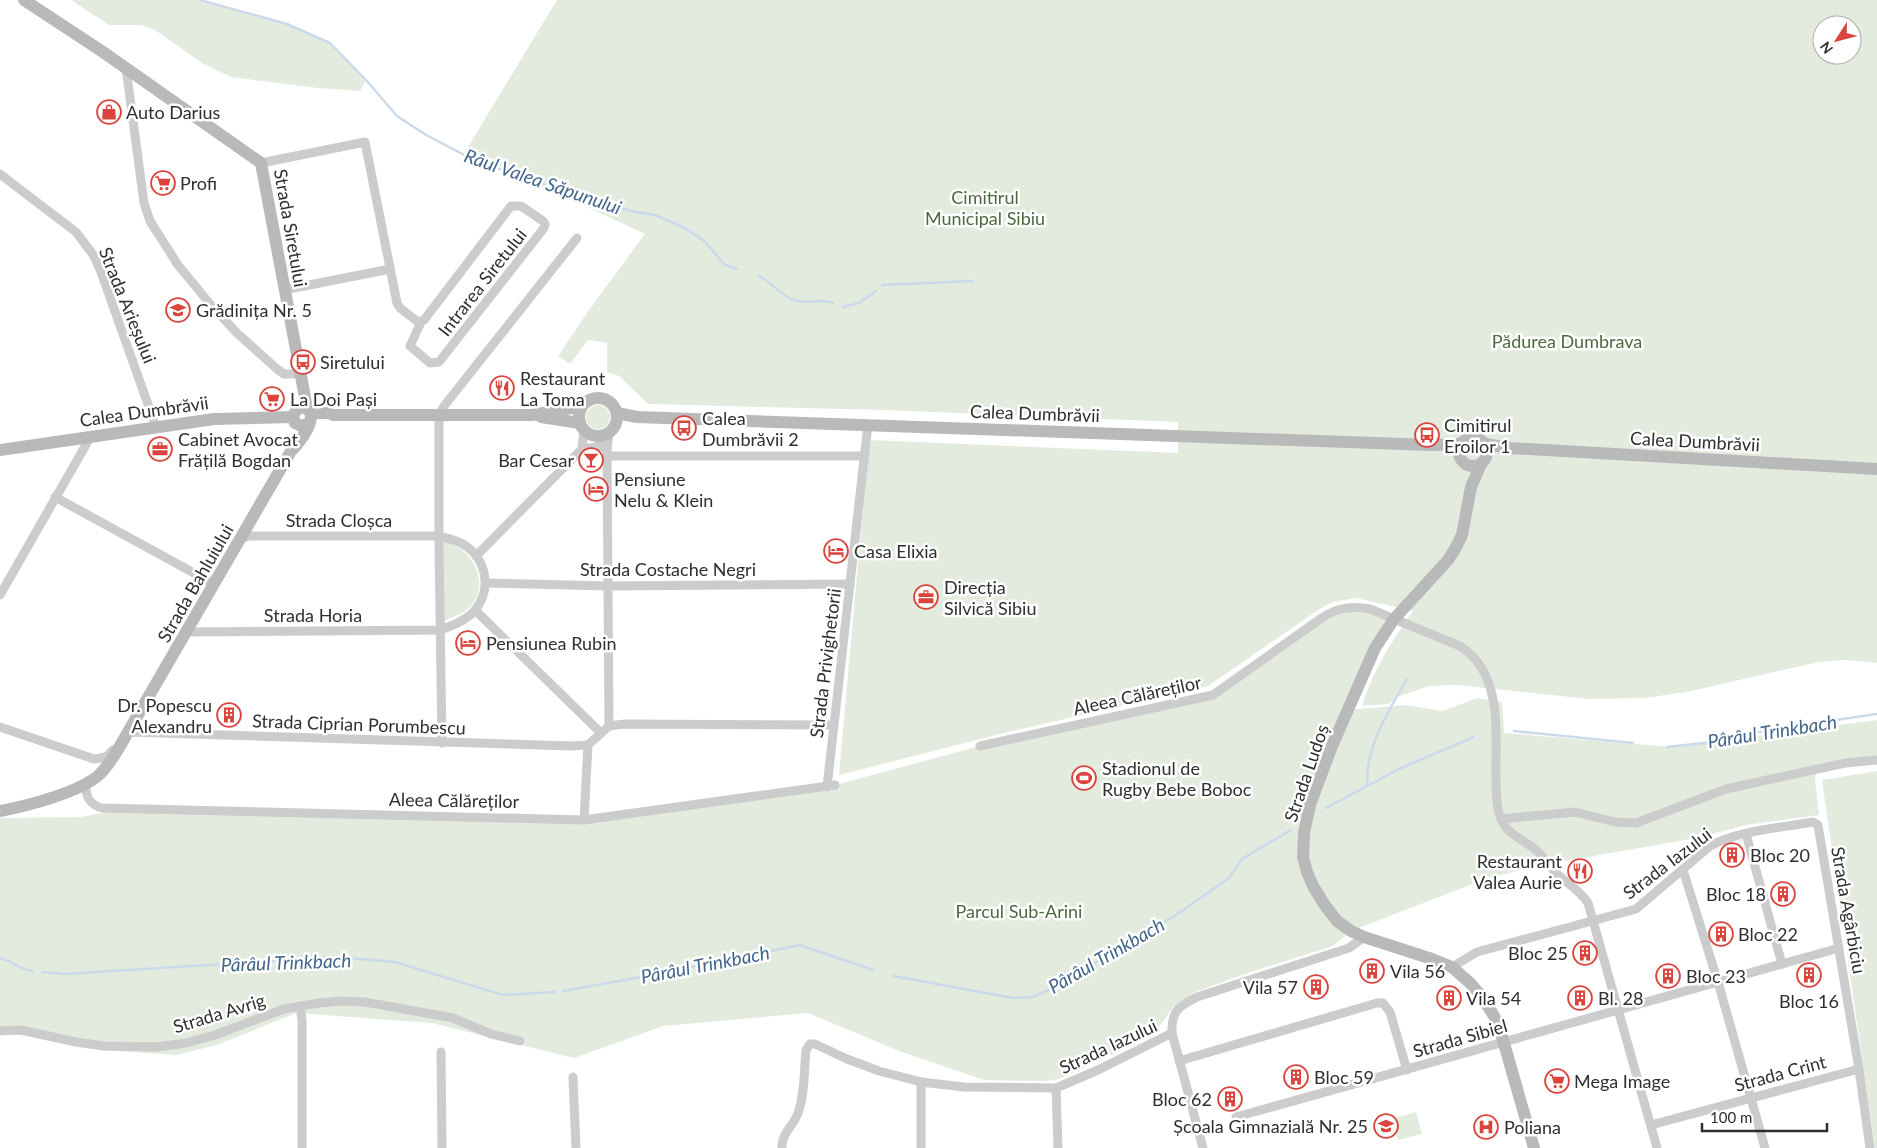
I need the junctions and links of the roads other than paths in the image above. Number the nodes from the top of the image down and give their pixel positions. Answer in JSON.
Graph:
{"nodes":[{"id":1,"x":24,"y":0,"type":"edge"},
{"id":2,"x":126,"y":68,"type":"junction"},
{"id":3,"x":261,"y":163,"type":"junction"},
{"id":4,"x":0,"y":174,"type":"edge"},
{"id":5,"x":577,"y":238,"type":"dead end"},
{"id":6,"x":390,"y":269,"type":"junction"},
{"id":7,"x":284,"y":290,"type":"junction"},
{"id":8,"x":421,"y":322,"type":"junction"},
{"id":9,"x":300,"y":374,"type":"junction"},
{"id":10,"x":582,"y":406,"type":"junction"},
{"id":11,"x":532,"y":415,"type":"junction"},
{"id":12,"x":304,"y":416,"type":"junction"},
{"id":13,"x":439,"y":416,"type":"junction"},
{"id":14,"x":614,"y":422,"type":"junction"},
{"id":15,"x":868,"y":424,"type":"junction"},
{"id":16,"x":582,"y":426,"type":"junction"},
{"id":17,"x":156,"y":427,"type":"junction"},
{"id":18,"x":91,"y":436,"type":"junction"},
{"id":19,"x":603,"y":447,"type":"junction"},
{"id":20,"x":582,"y":449,"type":"junction"},
{"id":21,"x":0,"y":450,"type":"edge"},
{"id":22,"x":1462,"y":454,"type":"junction"},
{"id":23,"x":1484,"y":455,"type":"junction"},
{"id":24,"x":864,"y":456,"type":"junction"},
{"id":25,"x":1877,"y":469,"type":"edge"},
{"id":26,"x":1471,"y":487,"type":"junction"},
{"id":27,"x":55,"y":497,"type":"junction"},
{"id":28,"x":439,"y":536,"type":"junction"},
{"id":29,"x":240,"y":539,"type":"junction"},
{"id":30,"x":476,"y":556,"type":"junction"},
{"id":31,"x":12,"y":574,"type":"junction"},
{"id":32,"x":0,"y":576,"type":"edge"},
{"id":33,"x":486,"y":583,"type":"junction"},
{"id":34,"x":214,"y":584,"type":"junction"},
{"id":35,"x":850,"y":584,"type":"junction"},
{"id":36,"x":608,"y":586,"type":"junction"},
{"id":37,"x":0,"y":595,"type":"edge"},
{"id":38,"x":475,"y":610,"type":"junction"},
{"id":39,"x":1394,"y":619,"type":"junction"},
{"id":40,"x":440,"y":630,"type":"junction"},
{"id":41,"x":186,"y":632,"type":"junction"},
{"id":42,"x":833,"y":725,"type":"junction"},
{"id":43,"x":609,"y":726,"type":"junction"},
{"id":44,"x":0,"y":727,"type":"edge"},
{"id":45,"x":128,"y":732,"type":"junction"},
{"id":46,"x":601,"y":732,"type":"junction"},
{"id":47,"x":442,"y":743,"type":"junction"},
{"id":48,"x":588,"y":744,"type":"junction"},
{"id":49,"x":980,"y":746,"type":"dead end"},
{"id":50,"x":94,"y":759,"type":"junction"},
{"id":51,"x":1877,"y":760,"type":"edge"},
{"id":52,"x":90,"y":781,"type":"junction"},
{"id":53,"x":831,"y":786,"type":"joint"},
{"id":54,"x":0,"y":811,"type":"edge"},
{"id":55,"x":584,"y":820,"type":"junction"},
{"id":56,"x":1501,"y":820,"type":"junction"},
{"id":57,"x":1818,"y":825,"type":"joint"},
{"id":58,"x":1746,"y":834,"type":"junction"},
{"id":59,"x":1683,"y":870,"type":"junction"},
{"id":60,"x":1594,"y":921,"type":"junction"},
{"id":61,"x":1364,"y":937,"type":"junction"},
{"id":62,"x":1839,"y":948,"type":"junction"},
{"id":63,"x":1782,"y":964,"type":"junction"},
{"id":64,"x":1452,"y":967,"type":"junction"},
{"id":65,"x":1718,"y":982,"type":"junction"},
{"id":66,"x":300,"y":1006,"type":"junction"},
{"id":67,"x":1619,"y":1011,"type":"junction"},
{"id":68,"x":0,"y":1031,"type":"edge"},
{"id":69,"x":1172,"y":1033,"type":"junction"},
{"id":70,"x":520,"y":1041,"type":"dead end"},
{"id":71,"x":1504,"y":1043,"type":"junction"},
{"id":72,"x":441,"y":1052,"type":"dead end"},
{"id":73,"x":1180,"y":1061,"type":"junction"},
{"id":74,"x":1859,"y":1069,"type":"junction"},
{"id":75,"x":1408,"y":1070,"type":"junction"},
{"id":76,"x":573,"y":1077,"type":"dead end"},
{"id":77,"x":921,"y":1082,"type":"junction"},
{"id":78,"x":1056,"y":1088,"type":"junction"},
{"id":79,"x":1751,"y":1097,"type":"junction"},
{"id":80,"x":1236,"y":1117,"type":"dead end"},
{"id":81,"x":1651,"y":1125,"type":"junction"},
{"id":82,"x":302,"y":1148,"type":"edge"},
{"id":83,"x":442,"y":1148,"type":"edge"},
{"id":84,"x":576,"y":1148,"type":"edge"},
{"id":85,"x":782,"y":1148,"type":"edge"},
{"id":86,"x":921,"y":1148,"type":"edge"},
{"id":87,"x":1058,"y":1148,"type":"edge"},
{"id":88,"x":1203,"y":1148,"type":"edge"},
{"id":89,"x":1534,"y":1148,"type":"edge"},
{"id":90,"x":1657,"y":1148,"type":"edge"},
{"id":91,"x":1765,"y":1148,"type":"edge"},
{"id":92,"x":1870,"y":1148,"type":"edge"}],
"edges":[{"from":1,"to":2,"type":"main road","name":"Strada Siretului"},
{"from":2,"to":3,"type":"main road","name":"Strada Siretului"},
{"from":2,"to":9,"type":"street"},
{"from":3,"to":6,"type":"street","name":"Intrarea Siretului"},
{"from":3,"to":7,"type":"main road","name":"Strada Siretului"},
{"from":4,"to":17,"type":"street","name":"Strada Arieșului"},
{"from":5,"to":13,"type":"street"},
{"from":6,"to":7,"type":"street"},
{"from":6,"to":8,"type":"street","name":"Intrarea Siretului"},
{"from":7,"to":9,"type":"main road","name":"Strada Siretului"},
{"from":8,"to":8,"type":"street","name":"Intrarea Siretului"},
{"from":9,"to":12,"type":"main road","name":"Strada Siretului"},
{"from":10,"to":11,"type":"main road","name":"Calea Dumbrăvii"},
{"from":10,"to":14,"type":"main road","name":"Calea Dumbrăvii"},
{"from":10,"to":16,"type":"main road"},
{"from":11,"to":13,"type":"main road","name":"Calea Dumbrăvii"},
{"from":11,"to":16,"type":"main road","name":"Calea Dumbrăvii"},
{"from":12,"to":13,"type":"main road","name":"Calea Dumbrăvii"},
{"from":12,"to":17,"type":"main road","name":"Calea Dumbrăvii"},
{"from":12,"to":29,"type":"main road","name":"Strada Bahluiului"},
{"from":13,"to":28,"type":"street"},
{"from":14,"to":15,"type":"main road","name":"Calea Dumbrăvii"},
{"from":14,"to":19,"type":"main road","name":"Calea Dumbrăvii"},
{"from":15,"to":22,"type":"main road","name":"Calea Dumbrăvii"},
{"from":15,"to":24,"type":"street","name":"Strada Privighetorii"},
{"from":16,"to":19,"type":"main road"},
{"from":16,"to":20,"type":"street"},
{"from":17,"to":18,"type":"main road","name":"Calea Dumbrăvii"},
{"from":18,"to":21,"type":"main road","name":"Calea Dumbrăvii"},
{"from":18,"to":27,"type":"street"},
{"from":19,"to":20,"type":"street"},
{"from":19,"to":24,"type":"street"},
{"from":19,"to":36,"type":"street"},
{"from":20,"to":30,"type":"street"},
{"from":22,"to":23,"type":"main road"},
{"from":22,"to":23,"type":"main road"},
{"from":22,"to":26,"type":"main road","name":"Strada Ludoș"},
{"from":23,"to":25,"type":"main road","name":"Calea Dumbrăvii"},
{"from":23,"to":26,"type":"main road","name":"Strada Ludoș"},
{"from":24,"to":35,"type":"street","name":"Strada Privighetorii"},
{"from":26,"to":39,"type":"main road","name":"Strada Ludoș"},
{"from":27,"to":31,"type":"street"},
{"from":27,"to":34,"type":"street"},
{"from":28,"to":29,"type":"street","name":"Strada Cloșca"},
{"from":28,"to":30,"type":"street","name":"Strada Cloșca"},
{"from":28,"to":40,"type":"street"},
{"from":29,"to":34,"type":"main road","name":"Strada Bahluiului"},
{"from":30,"to":33,"type":"street"},
{"from":31,"to":32,"type":"street"},
{"from":31,"to":37,"type":"street"},
{"from":33,"to":36,"type":"street","name":"Strada Costache Negri"},
{"from":33,"to":38,"type":"street"},
{"from":34,"to":41,"type":"main road","name":"Strada Bahluiului"},
{"from":35,"to":36,"type":"street","name":"Strada Costache Negri"},
{"from":35,"to":42,"type":"street","name":"Strada Privighetorii"},
{"from":36,"to":43,"type":"street"},
{"from":38,"to":40,"type":"street"},
{"from":38,"to":46,"type":"street"},
{"from":39,"to":49,"type":"street","name":"Aleea Călăreților"},
{"from":39,"to":56,"type":"street","name":"Aleea Călăreților"},
{"from":39,"to":61,"type":"main road","name":"Strada Ludoș"},
{"from":40,"to":41,"type":"street","name":"Strada Horia"},
{"from":40,"to":47,"type":"street"},
{"from":41,"to":45,"type":"main road","name":"Strada Bahluiului"},
{"from":42,"to":43,"type":"street"},
{"from":42,"to":53,"type":"street","name":"Strada Privighetorii"},
{"from":43,"to":46,"type":"street"},
{"from":44,"to":50,"type":"street"},
{"from":45,"to":47,"type":"street","name":"Strada Ciprian Porumbescu"},
{"from":45,"to":50,"type":"street"},
{"from":45,"to":52,"type":"main road","name":"Strada Bahluiului"},
{"from":46,"to":48,"type":"street"},
{"from":47,"to":48,"type":"street","name":"Strada Ciprian Porumbescu"},
{"from":48,"to":55,"type":"street"},
{"from":50,"to":52,"type":"street"},
{"from":51,"to":56,"type":"street"},
{"from":52,"to":54,"type":"main road"},
{"from":52,"to":55,"type":"street","name":"Aleea Călăreților"},
{"from":53,"to":55,"type":"street","name":"Aleea Călăreților"},
{"from":56,"to":60,"type":"street"},
{"from":57,"to":58,"type":"street","name":"Strada Iazului"},
{"from":57,"to":62,"type":"street","name":"Strada Agârbiciu"},
{"from":58,"to":59,"type":"street","name":"Strada Iazului"},
{"from":58,"to":63,"type":"street"},
{"from":59,"to":60,"type":"street","name":"Strada Iazului"},
{"from":59,"to":65,"type":"street"},
{"from":60,"to":64,"type":"street","name":"Strada Iazului"},
{"from":60,"to":67,"type":"street"},
{"from":61,"to":64,"type":"main road","name":"Strada Ludoș"},
{"from":61,"to":69,"type":"street","name":"Strada Iazului"},
{"from":62,"to":63,"type":"street","name":"Strada Sibiel"},
{"from":62,"to":74,"type":"street","name":"Strada Agârbiciu"},
{"from":63,"to":65,"type":"street","name":"Strada Sibiel"},
{"from":64,"to":71,"type":"main road","name":"Strada Ludoș"},
{"from":65,"to":67,"type":"street","name":"Strada Sibiel"},
{"from":65,"to":79,"type":"street"},
{"from":66,"to":68,"type":"street","name":"Strada Avrig"},
{"from":66,"to":70,"type":"street","name":"Strada Avrig"},
{"from":66,"to":82,"type":"street"},
{"from":67,"to":71,"type":"street","name":"Strada Sibiel"},
{"from":67,"to":81,"type":"street"},
{"from":69,"to":73,"type":"street"},
{"from":69,"to":78,"type":"street","name":"Strada Iazului"},
{"from":71,"to":75,"type":"street","name":"Strada Sibiel"},
{"from":71,"to":89,"type":"main road","name":"Strada Ludoș"},
{"from":72,"to":83,"type":"street"},
{"from":73,"to":75,"type":"street","name":"Strada Sibiel"},
{"from":73,"to":88,"type":"street"},
{"from":74,"to":79,"type":"street","name":"Strada Crint"},
{"from":74,"to":92,"type":"street","name":"Strada Agârbiciu"},
{"from":75,"to":80,"type":"street","name":"Strada Sibiel"},
{"from":76,"to":84,"type":"street"},
{"from":77,"to":78,"type":"street","name":"Strada Iazului"},
{"from":77,"to":85,"type":"street","name":"Strada Iazului"},
{"from":77,"to":86,"type":"street"},
{"from":78,"to":87,"type":"street"},
{"from":79,"to":81,"type":"street","name":"Strada Crint"},
{"from":79,"to":91,"type":"street"},
{"from":81,"to":90,"type":"street"}]}
